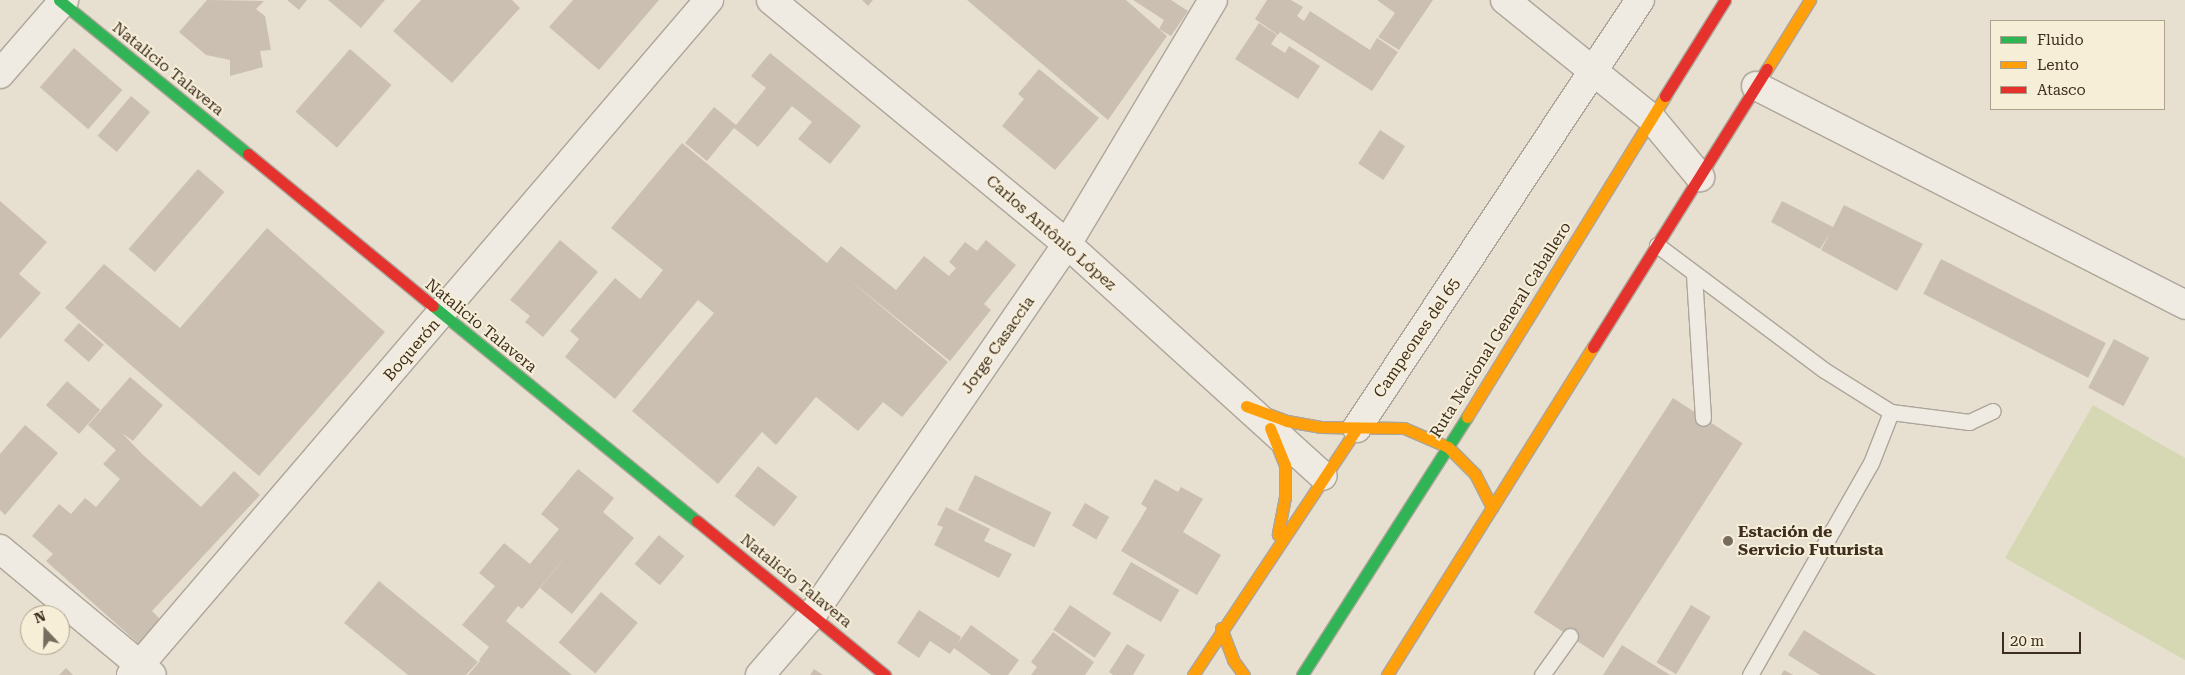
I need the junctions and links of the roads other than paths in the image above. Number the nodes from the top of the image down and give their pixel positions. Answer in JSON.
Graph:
{"nodes":[{"id":1,"x":708,"y":0,"type":"edge"},
{"id":2,"x":771,"y":0,"type":"edge"},
{"id":3,"x":1213,"y":0,"type":"edge"},
{"id":4,"x":1505,"y":0,"type":"edge"},
{"id":5,"x":1640,"y":0,"type":"edge"},
{"id":6,"x":1725,"y":0,"type":"edge"},
{"id":7,"x":1810,"y":0,"type":"edge"},
{"id":8,"x":61,"y":1,"type":"edge"},
{"id":9,"x":0,"y":74,"type":"edge"},
{"id":10,"x":1594,"y":74,"type":"junction"},
{"id":11,"x":1756,"y":86,"type":"junction"},
{"id":12,"x":1651,"y":118,"type":"junction"},
{"id":13,"x":1700,"y":177,"type":"junction"},
{"id":14,"x":1067,"y":244,"type":"junction"},
{"id":15,"x":1657,"y":245,"type":"junction"},
{"id":16,"x":1694,"y":275,"type":"junction"},
{"id":17,"x":2185,"y":305,"type":"edge"},
{"id":18,"x":442,"y":315,"type":"junction"},
{"id":19,"x":1246,"y":406,"type":"junction"},
{"id":20,"x":1993,"y":411,"type":"dead end"},
{"id":21,"x":1891,"y":412,"type":"junction"},
{"id":22,"x":1703,"y":418,"type":"dead end"},
{"id":23,"x":1270,"y":428,"type":"junction"},
{"id":24,"x":1357,"y":428,"type":"junction"},
{"id":25,"x":1448,"y":447,"type":"junction"},
{"id":26,"x":1322,"y":476,"type":"junction"},
{"id":27,"x":1492,"y":508,"type":"junction"},
{"id":28,"x":1276,"y":546,"type":"junction"},
{"id":29,"x":0,"y":549,"type":"edge"},
{"id":30,"x":812,"y":615,"type":"junction"},
{"id":31,"x":1222,"y":628,"type":"junction"},
{"id":32,"x":1570,"y":636,"type":"dead end"},
{"id":33,"x":141,"y":671,"type":"edge"},
{"id":34,"x":760,"y":675,"type":"edge"},
{"id":35,"x":885,"y":675,"type":"edge"},
{"id":36,"x":1193,"y":675,"type":"edge"},
{"id":37,"x":1244,"y":675,"type":"edge"},
{"id":38,"x":1302,"y":675,"type":"edge"},
{"id":39,"x":1387,"y":675,"type":"edge"},
{"id":40,"x":1542,"y":675,"type":"edge"},
{"id":41,"x":1750,"y":675,"type":"edge"}],
"edges":[{"from":1,"to":18,"type":"street","name":"Boquerón"},
{"from":2,"to":14,"type":"street","name":"Carlos Antônio López"},
{"from":3,"to":14,"type":"street","name":"Jorge Casaccia"},
{"from":4,"to":10,"type":"street"},
{"from":5,"to":10,"type":"street","name":"Campeones del 65"},
{"from":6,"to":12,"type":"main road","name":"Ruta Nacional General Caballero"},
{"from":7,"to":11,"type":"main road"},
{"from":8,"to":9,"type":"street"},
{"from":8,"to":18,"type":"main road","name":"Natalicio Talavera"},
{"from":10,"to":12,"type":"street"},
{"from":10,"to":24,"type":"street","name":"Campeones del 65"},
{"from":11,"to":13,"type":"main road"},
{"from":11,"to":17,"type":"street"},
{"from":12,"to":13,"type":"street"},
{"from":12,"to":25,"type":"main road","name":"Ruta Nacional General Caballero"},
{"from":13,"to":15,"type":"main road"},
{"from":14,"to":19,"type":"street","name":"Carlos Antônio López"},
{"from":14,"to":30,"type":"street","name":"Jorge Casaccia"},
{"from":15,"to":16,"type":"lane"},
{"from":15,"to":27,"type":"main road"},
{"from":16,"to":21,"type":"lane"},
{"from":16,"to":22,"type":"lane"},
{"from":18,"to":30,"type":"main road","name":"Natalicio Talavera"},
{"from":18,"to":33,"type":"street","name":"Boquerón"},
{"from":19,"to":23,"type":"street","name":"Carlos Antônio López"},
{"from":19,"to":24,"type":"main road"},
{"from":20,"to":21,"type":"lane"},
{"from":21,"to":41,"type":"lane"},
{"from":23,"to":26,"type":"street","name":"Carlos Antônio López"},
{"from":23,"to":28,"type":"main road"},
{"from":24,"to":25,"type":"main road"},
{"from":24,"to":26,"type":"main road","name":"Campeones del 65"},
{"from":25,"to":27,"type":"main road"},
{"from":25,"to":38,"type":"main road","name":"Ruta Nacional General Caballero"},
{"from":26,"to":28,"type":"main road","name":"Campeones del 65"},
{"from":27,"to":39,"type":"main road"},
{"from":28,"to":31,"type":"main road","name":"Campeones del 65"},
{"from":29,"to":33,"type":"street"},
{"from":30,"to":34,"type":"street","name":"Jorge Casaccia"},
{"from":30,"to":35,"type":"main road","name":"Natalicio Talavera"},
{"from":31,"to":36,"type":"main road","name":"Campeones del 65"},
{"from":31,"to":37,"type":"main road"},
{"from":32,"to":40,"type":"lane"}]}
